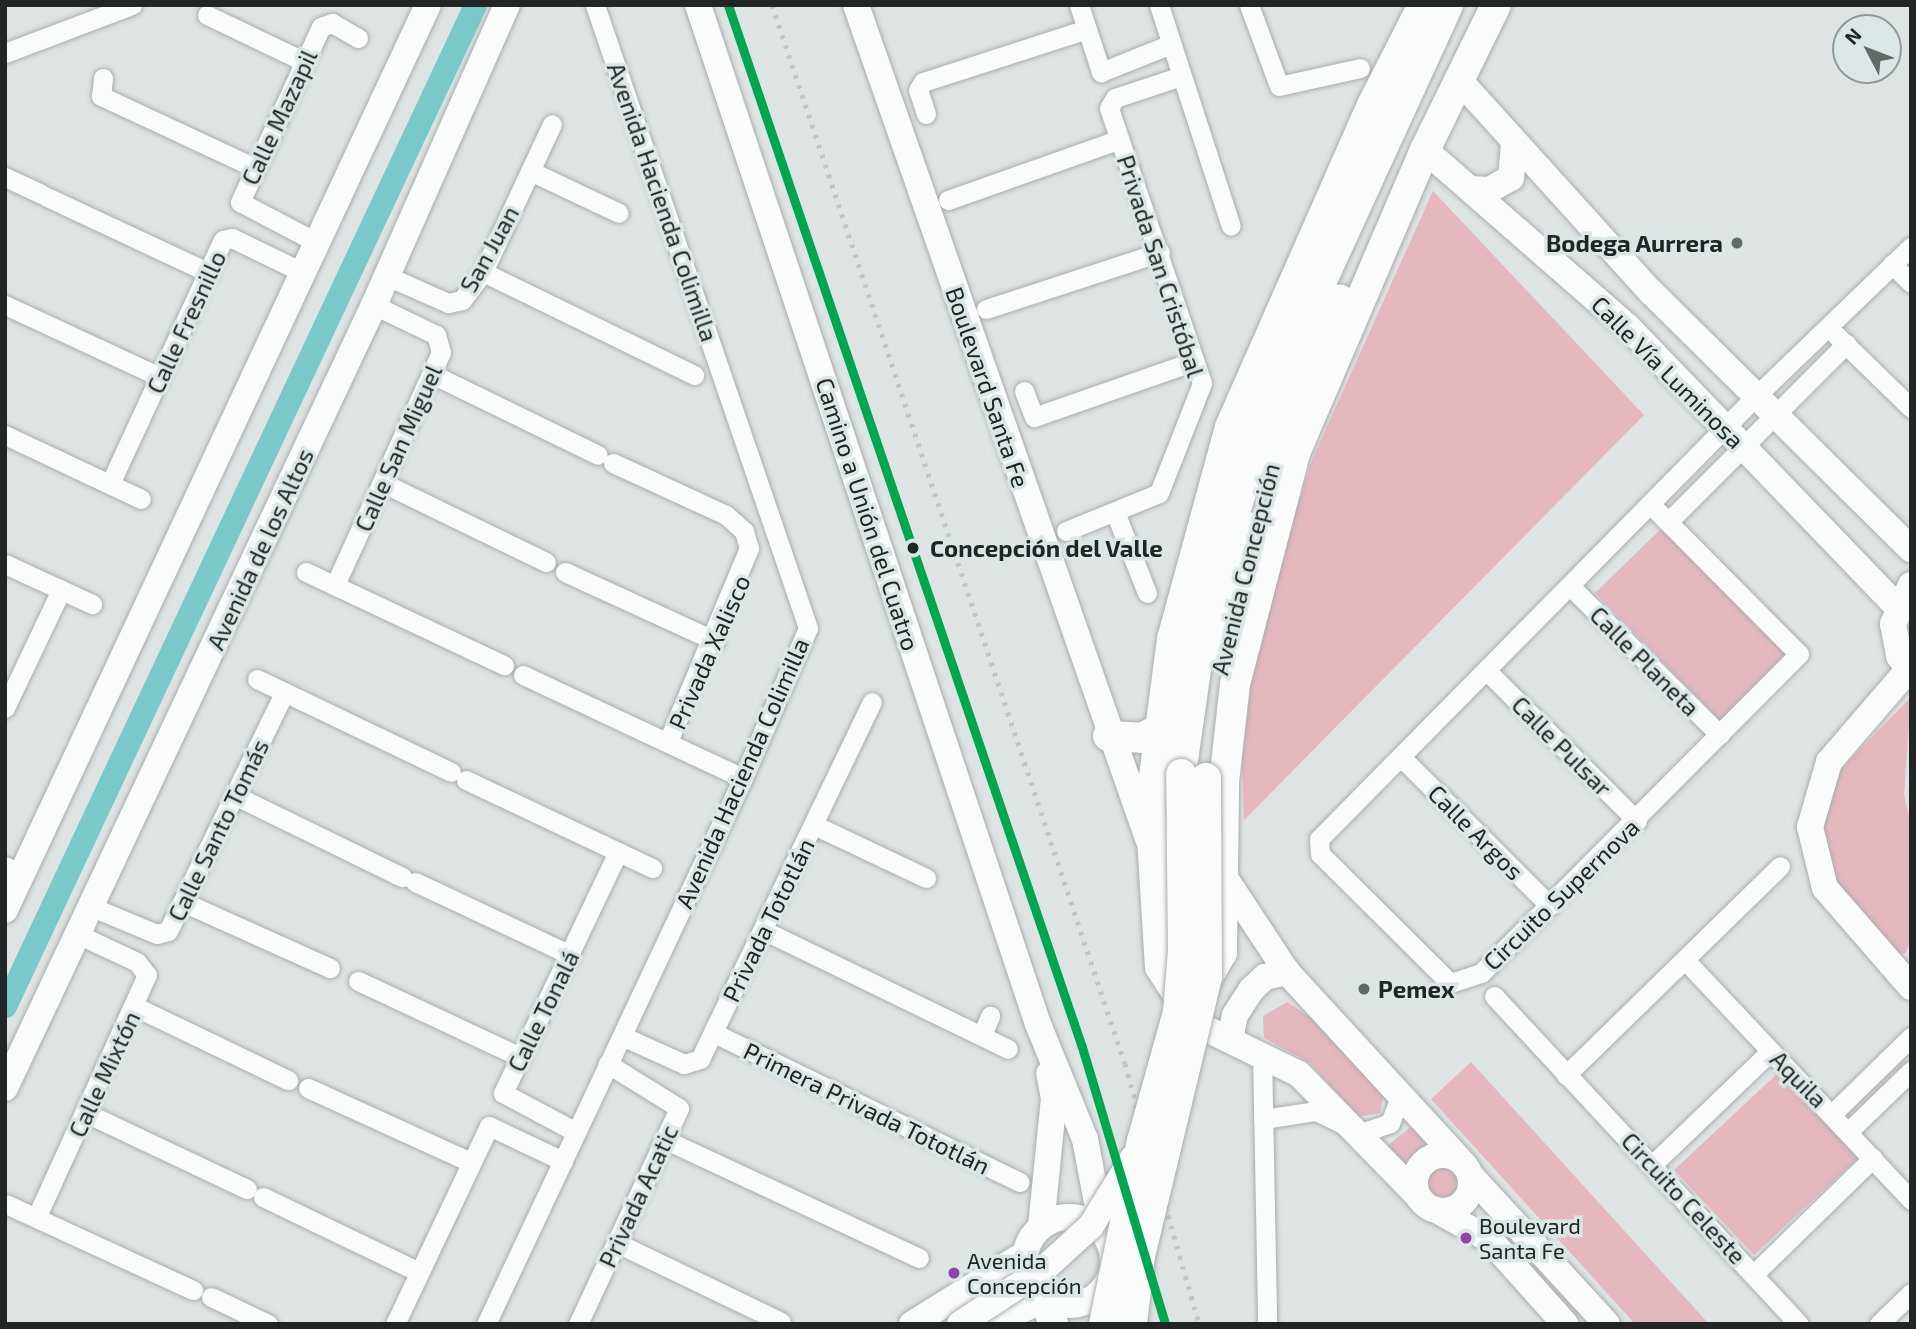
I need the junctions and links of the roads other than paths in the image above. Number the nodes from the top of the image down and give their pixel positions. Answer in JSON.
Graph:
{"nodes":[{"id":1,"x":132,"y":5,"type":"edge"},
{"id":2,"x":428,"y":5,"type":"edge"},
{"id":3,"x":507,"y":5,"type":"edge"},
{"id":4,"x":595,"y":5,"type":"edge"},
{"id":5,"x":698,"y":5,"type":"edge"},
{"id":6,"x":856,"y":5,"type":"edge"},
{"id":7,"x":1079,"y":5,"type":"edge"},
{"id":8,"x":1159,"y":5,"type":"edge"},
{"id":9,"x":1249,"y":5,"type":"edge"},
{"id":10,"x":1423,"y":5,"type":"edge"},
{"id":11,"x":1448,"y":5,"type":"edge"},
{"id":12,"x":1480,"y":5,"type":"edge"},
{"id":13,"x":1496,"y":5,"type":"edge"},
{"id":14,"x":207,"y":15,"type":"dead end"},
{"id":15,"x":1087,"y":29,"type":"junction"},
{"id":16,"x":358,"y":38,"type":"dead end"},
{"id":17,"x":1171,"y":44,"type":"junction"},
{"id":18,"x":5,"y":53,"type":"edge"},
{"id":19,"x":303,"y":61,"type":"junction"},
{"id":20,"x":1360,"y":68,"type":"dead end"},
{"id":21,"x":1181,"y":76,"type":"junction"},
{"id":22,"x":103,"y":78,"type":"dead end"},
{"id":23,"x":1461,"y":82,"type":"junction"},
{"id":24,"x":926,"y":114,"type":"dead end"},
{"id":25,"x":552,"y":124,"type":"dead end"},
{"id":26,"x":1120,"y":139,"type":"junction"},
{"id":27,"x":1514,"y":142,"type":"junction"},
{"id":28,"x":1425,"y":150,"type":"junction"},
{"id":29,"x":253,"y":167,"type":"junction"},
{"id":30,"x":530,"y":171,"type":"junction"},
{"id":31,"x":5,"y":177,"type":"edge"},
{"id":32,"x":1470,"y":189,"type":"junction"},
{"id":33,"x":948,"y":200,"type":"dead end"},
{"id":34,"x":619,"y":213,"type":"dead end"},
{"id":35,"x":1231,"y":226,"type":"dead end"},
{"id":36,"x":318,"y":243,"type":"junction"},
{"id":37,"x":1911,"y":247,"type":"edge"},
{"id":38,"x":1160,"y":252,"type":"junction"},
{"id":39,"x":1892,"y":264,"type":"junction"},
{"id":40,"x":482,"y":272,"type":"junction"},
{"id":41,"x":209,"y":273,"type":"junction"},
{"id":42,"x":304,"y":273,"type":"junction"},
{"id":43,"x":387,"y":276,"type":"junction"},
{"id":44,"x":1911,"y":283,"type":"edge"},
{"id":45,"x":1651,"y":292,"type":"junction"},
{"id":46,"x":5,"y":305,"type":"edge"},
{"id":47,"x":374,"y":305,"type":"junction"},
{"id":48,"x":986,"y":309,"type":"dead end"},
{"id":49,"x":1617,"y":317,"type":"junction"},
{"id":50,"x":1828,"y":326,"type":"junction"},
{"id":51,"x":1846,"y":344,"type":"junction"},
{"id":52,"x":1195,"y":361,"type":"junction"},
{"id":53,"x":434,"y":375,"type":"junction"},
{"id":54,"x":694,"y":375,"type":"dead end"},
{"id":55,"x":160,"y":377,"type":"junction"},
{"id":56,"x":1024,"y":391,"type":"dead end"},
{"id":57,"x":1757,"y":395,"type":"junction"},
{"id":58,"x":1911,"y":408,"type":"edge"},
{"id":59,"x":1776,"y":414,"type":"junction"},
{"id":60,"x":1724,"y":429,"type":"junction"},
{"id":61,"x":5,"y":435,"type":"edge"},
{"id":62,"x":1742,"y":448,"type":"junction"},
{"id":63,"x":383,"y":483,"type":"junction"},
{"id":64,"x":110,"y":484,"type":"junction"},
{"id":65,"x":141,"y":499,"type":"dead end"},
{"id":66,"x":1650,"y":504,"type":"junction"},
{"id":67,"x":1115,"y":512,"type":"junction"},
{"id":68,"x":1668,"y":522,"type":"junction"},
{"id":69,"x":1066,"y":531,"type":"dead end"},
{"id":70,"x":1911,"y":549,"type":"edge"},
{"id":71,"x":546,"y":562,"type":"dead end"},
{"id":72,"x":5,"y":564,"type":"edge"},
{"id":73,"x":306,"y":572,"type":"dead end"},
{"id":74,"x":565,"y":572,"type":"dead end"},
{"id":75,"x":335,"y":585,"type":"junction"},
{"id":76,"x":1570,"y":586,"type":"junction"},
{"id":77,"x":61,"y":590,"type":"junction"},
{"id":78,"x":1147,"y":593,"type":"dead end"},
{"id":79,"x":1904,"y":596,"type":"edge"},
{"id":80,"x":92,"y":604,"type":"dead end"},
{"id":81,"x":715,"y":641,"type":"junction"},
{"id":82,"x":504,"y":665,"type":"dead end"},
{"id":83,"x":1486,"y":671,"type":"junction"},
{"id":84,"x":1910,"y":671,"type":"edge"},
{"id":85,"x":523,"y":675,"type":"dead end"},
{"id":86,"x":257,"y":680,"type":"dead end"},
{"id":87,"x":284,"y":693,"type":"junction"},
{"id":88,"x":8,"y":696,"type":"edge"},
{"id":89,"x":872,"y":702,"type":"dead end"},
{"id":90,"x":1159,"y":729,"type":"junction"},
{"id":91,"x":1720,"y":735,"type":"junction"},
{"id":92,"x":1108,"y":736,"type":"junction"},
{"id":93,"x":668,"y":742,"type":"junction"},
{"id":94,"x":1402,"y":758,"type":"junction"},
{"id":95,"x":1119,"y":768,"type":"junction"},
{"id":96,"x":1194,"y":776,"type":"junction"},
{"id":97,"x":743,"y":778,"type":"junction"},
{"id":98,"x":236,"y":796,"type":"junction"},
{"id":99,"x":1150,"y":805,"type":"junction"},
{"id":100,"x":1637,"y":821,"type":"junction"},
{"id":101,"x":814,"y":825,"type":"junction"},
{"id":102,"x":1151,"y":847,"type":"junction"},
{"id":103,"x":618,"y":852,"type":"junction"},
{"id":104,"x":1780,"y":866,"type":"dead end"},
{"id":105,"x":652,"y":868,"type":"dead end"},
{"id":106,"x":14,"y":870,"type":"edge"},
{"id":107,"x":926,"y":878,"type":"dead end"},
{"id":108,"x":1226,"y":884,"type":"junction"},
{"id":109,"x":183,"y":902,"type":"junction"},
{"id":110,"x":7,"y":904,"type":"edge"},
{"id":111,"x":1550,"y":906,"type":"junction"},
{"id":112,"x":92,"y":907,"type":"junction"},
{"id":113,"x":764,"y":930,"type":"junction"},
{"id":114,"x":79,"y":935,"type":"junction"},
{"id":115,"x":571,"y":955,"type":"junction"},
{"id":116,"x":1685,"y":960,"type":"junction"},
{"id":117,"x":330,"y":968,"type":"dead end"},
{"id":118,"x":1287,"y":972,"type":"junction"},
{"id":119,"x":1164,"y":980,"type":"junction"},
{"id":120,"x":358,"y":981,"type":"dead end"},
{"id":121,"x":1911,"y":987,"type":"edge"},
{"id":122,"x":1494,"y":996,"type":"dead end"},
{"id":123,"x":136,"y":1007,"type":"junction"},
{"id":124,"x":990,"y":1016,"type":"dead end"},
{"id":125,"x":1038,"y":1024,"type":"junction"},
{"id":126,"x":714,"y":1033,"type":"junction"},
{"id":127,"x":982,"y":1035,"type":"junction"},
{"id":128,"x":622,"y":1036,"type":"junction"},
{"id":129,"x":1911,"y":1037,"type":"edge"},
{"id":130,"x":1230,"y":1040,"type":"junction"},
{"id":131,"x":1008,"y":1049,"type":"dead end"},
{"id":132,"x":1770,"y":1051,"type":"junction"},
{"id":133,"x":1262,"y":1053,"type":"junction"},
{"id":134,"x":520,"y":1057,"type":"junction"},
{"id":135,"x":608,"y":1064,"type":"junction"},
{"id":136,"x":1911,"y":1071,"type":"edge"},
{"id":137,"x":1566,"y":1075,"type":"junction"},
{"id":138,"x":288,"y":1080,"type":"dead end"},
{"id":139,"x":5,"y":1088,"type":"edge"},
{"id":140,"x":308,"y":1088,"type":"dead end"},
{"id":141,"x":1400,"y":1097,"type":"junction"},
{"id":142,"x":86,"y":1113,"type":"junction"},
{"id":143,"x":1833,"y":1113,"type":"junction"},
{"id":144,"x":1263,"y":1119,"type":"junction"},
{"id":145,"x":1849,"y":1131,"type":"junction"},
{"id":146,"x":576,"y":1132,"type":"junction"},
{"id":147,"x":1360,"y":1133,"type":"junction"},
{"id":148,"x":666,"y":1140,"type":"junction"},
{"id":149,"x":1142,"y":1141,"type":"junction"},
{"id":150,"x":1873,"y":1158,"type":"junction"},
{"id":151,"x":468,"y":1161,"type":"junction"},
{"id":152,"x":563,"y":1161,"type":"junction"},
{"id":153,"x":1653,"y":1164,"type":"junction"},
{"id":154,"x":1465,"y":1167,"type":"junction"},
{"id":155,"x":1020,"y":1182,"type":"dead end"},
{"id":156,"x":1417,"y":1195,"type":"junction"},
{"id":157,"x":1911,"y":1200,"type":"edge"},
{"id":158,"x":6,"y":1204,"type":"edge"},
{"id":159,"x":1440,"y":1212,"type":"junction"},
{"id":160,"x":37,"y":1216,"type":"junction"},
{"id":161,"x":1041,"y":1226,"type":"junction"},
{"id":162,"x":1102,"y":1230,"type":"junction"},
{"id":163,"x":617,"y":1243,"type":"junction"},
{"id":164,"x":1025,"y":1254,"type":"junction"},
{"id":165,"x":919,"y":1258,"type":"dead end"},
{"id":166,"x":1113,"y":1267,"type":"junction"},
{"id":167,"x":419,"y":1272,"type":"junction"},
{"id":168,"x":1754,"y":1274,"type":"junction"},
{"id":169,"x":1911,"y":1293,"type":"edge"},
{"id":170,"x":1049,"y":1312,"type":"edge"},
{"id":171,"x":781,"y":1322,"type":"dead end"},
{"id":172,"x":268,"y":1324,"type":"edge"},
{"id":173,"x":395,"y":1324,"type":"edge"},
{"id":174,"x":486,"y":1324,"type":"edge"},
{"id":175,"x":578,"y":1324,"type":"edge"},
{"id":176,"x":912,"y":1324,"type":"edge"},
{"id":177,"x":960,"y":1324,"type":"edge"},
{"id":178,"x":990,"y":1324,"type":"edge"},
{"id":179,"x":1104,"y":1324,"type":"edge"},
{"id":180,"x":1124,"y":1324,"type":"edge"},
{"id":181,"x":1132,"y":1324,"type":"edge"},
{"id":182,"x":1267,"y":1324,"type":"edge"},
{"id":183,"x":1565,"y":1324,"type":"edge"},
{"id":184,"x":1606,"y":1324,"type":"edge"},
{"id":185,"x":1799,"y":1324,"type":"edge"},
{"id":186,"x":1879,"y":1324,"type":"edge"}],
"edges":[{"from":1,"to":18,"type":"street"},
{"from":2,"to":36,"type":"street"},
{"from":3,"to":43,"type":"street","name":"Avenida de los Altos"},
{"from":4,"to":97,"type":"street","name":"Avenida Hacienda Colimilla"},
{"from":5,"to":125,"type":"street","name":"Camino a Unión del Cuatro"},
{"from":6,"to":92,"type":"street","name":"Boulevard Santa Fe"},
{"from":7,"to":15,"type":"street"},
{"from":8,"to":17,"type":"street"},
{"from":9,"to":20,"type":"street"},
{"from":10,"to":90,"type":"main road"},
{"from":11,"to":96,"type":"main road","name":"Avenida Concepción"},
{"from":12,"to":96,"type":"main road","name":"Avenida Concepción"},
{"from":13,"to":23,"type":"main road"},
{"from":14,"to":19,"type":"street"},
{"from":15,"to":17,"type":"street"},
{"from":15,"to":24,"type":"street"},
{"from":16,"to":19,"type":"street","name":"Calle Mazapil"},
{"from":17,"to":21,"type":"street"},
{"from":19,"to":29,"type":"street","name":"Calle Mazapil"},
{"from":21,"to":26,"type":"street","name":"Privada San Cristóbal"},
{"from":21,"to":35,"type":"street"},
{"from":22,"to":29,"type":"street"},
{"from":23,"to":27,"type":"street","name":"Calle Vía Luminosa"},
{"from":23,"to":28,"type":"main road"},
{"from":25,"to":30,"type":"street","name":"San Juan"},
{"from":26,"to":33,"type":"street"},
{"from":26,"to":38,"type":"street","name":"Privada San Cristóbal"},
{"from":27,"to":32,"type":"street"},
{"from":27,"to":45,"type":"street","name":"Calle Vía Luminosa"},
{"from":28,"to":32,"type":"street","name":"Calle Vía Luminosa"},
{"from":28,"to":108,"type":"main road"},
{"from":29,"to":36,"type":"street","name":"Calle Mazapil"},
{"from":30,"to":34,"type":"street"},
{"from":30,"to":40,"type":"street","name":"San Juan"},
{"from":31,"to":41,"type":"street"},
{"from":32,"to":49,"type":"street","name":"Calle Vía Luminosa"},
{"from":36,"to":42,"type":"street"},
{"from":37,"to":39,"type":"street","name":"Circuito Supernova"},
{"from":38,"to":48,"type":"street"},
{"from":38,"to":52,"type":"street","name":"Privada San Cristóbal"},
{"from":39,"to":44,"type":"street"},
{"from":39,"to":50,"type":"street","name":"Circuito Supernova"},
{"from":40,"to":43,"type":"street","name":"San Juan"},
{"from":40,"to":54,"type":"street"},
{"from":41,"to":42,"type":"street","name":"Calle Fresnillo"},
{"from":41,"to":55,"type":"street","name":"Calle Fresnillo"},
{"from":42,"to":106,"type":"street"},
{"from":43,"to":47,"type":"street","name":"Avenida de los Altos"},
{"from":45,"to":49,"type":"street"},
{"from":45,"to":57,"type":"street","name":"Calle Vía Luminosa"},
{"from":46,"to":55,"type":"street"},
{"from":47,"to":53,"type":"street","name":"Calle San Miguel"},
{"from":47,"to":112,"type":"street","name":"Avenida de los Altos"},
{"from":49,"to":60,"type":"street","name":"Calle Vía Luminosa"},
{"from":50,"to":51,"type":"street"},
{"from":50,"to":57,"type":"street","name":"Circuito Supernova"},
{"from":51,"to":58,"type":"street"},
{"from":51,"to":59,"type":"street"},
{"from":52,"to":56,"type":"street"},
{"from":52,"to":67,"type":"street","name":"Privada San Cristóbal"},
{"from":53,"to":63,"type":"street","name":"Calle San Miguel"},
{"from":53,"to":81,"type":"street","name":"Privada Xalisco"},
{"from":55,"to":64,"type":"street","name":"Calle Fresnillo"},
{"from":57,"to":59,"type":"street","name":"Calle Vía Luminosa"},
{"from":57,"to":60,"type":"street","name":"Circuito Supernova"},
{"from":59,"to":62,"type":"street"},
{"from":59,"to":70,"type":"street","name":"Calle Vía Luminosa"},
{"from":60,"to":62,"type":"street","name":"Calle Vía Luminosa"},
{"from":60,"to":66,"type":"street","name":"Circuito Supernova"},
{"from":61,"to":64,"type":"street"},
{"from":62,"to":68,"type":"street"},
{"from":62,"to":79,"type":"street","name":"Calle Vía Luminosa"},
{"from":63,"to":71,"type":"street"},
{"from":63,"to":75,"type":"street","name":"Calle San Miguel"},
{"from":64,"to":65,"type":"street"},
{"from":66,"to":68,"type":"street","name":"Circuito Supernova"},
{"from":66,"to":76,"type":"street","name":"Circuito Supernova"},
{"from":67,"to":69,"type":"street","name":"Privada San Cristóbal"},
{"from":67,"to":78,"type":"street"},
{"from":68,"to":91,"type":"street","name":"Circuito Supernova"},
{"from":72,"to":77,"type":"street"},
{"from":73,"to":75,"type":"street"},
{"from":74,"to":81,"type":"street"},
{"from":75,"to":82,"type":"street"},
{"from":76,"to":83,"type":"street","name":"Circuito Supernova"},
{"from":76,"to":91,"type":"street","name":"Calle Planeta"},
{"from":77,"to":80,"type":"street"},
{"from":77,"to":88,"type":"street"},
{"from":79,"to":84,"type":"street"},
{"from":81,"to":93,"type":"street","name":"Privada Xalisco"},
{"from":83,"to":94,"type":"street","name":"Circuito Supernova"},
{"from":83,"to":100,"type":"street","name":"Calle Pulsar"},
{"from":84,"to":121,"type":"street"},
{"from":85,"to":93,"type":"street"},
{"from":86,"to":87,"type":"street"},
{"from":87,"to":98,"type":"street","name":"Calle Santo Tomás"},
{"from":87,"to":103,"type":"street"},
{"from":89,"to":101,"type":"street","name":"Privada Tototlán"},
{"from":90,"to":92,"type":"main road"},
{"from":90,"to":99,"type":"main road"},
{"from":91,"to":100,"type":"street","name":"Circuito Supernova"},
{"from":92,"to":95,"type":"street","name":"Boulevard Santa Fe"},
{"from":93,"to":97,"type":"street"},
{"from":94,"to":111,"type":"street","name":"Calle Argos"},
{"from":94,"to":111,"type":"street","name":"Circuito Supernova"},
{"from":95,"to":99,"type":"street","name":"Boulevard Santa Fe"},
{"from":95,"to":102,"type":"street","name":"Boulevard Santa Fe"},
{"from":96,"to":149,"type":"main road","name":"Avenida Concepción","bridge":true},
{"from":96,"to":181,"type":"main road","name":"Avenida Concepción","bridge":true},
{"from":97,"to":128,"type":"street","name":"Avenida Hacienda Colimilla"},
{"from":98,"to":109,"type":"street","name":"Calle Santo Tomás"},
{"from":98,"to":115,"type":"street"},
{"from":99,"to":102,"type":"main road"},
{"from":99,"to":108,"type":"street","name":"Boulevard Santa Fe"},
{"from":100,"to":111,"type":"street","name":"Circuito Supernova"},
{"from":101,"to":107,"type":"street"},
{"from":101,"to":113,"type":"street","name":"Privada Tototlán"},
{"from":102,"to":119,"type":"main road"},
{"from":103,"to":105,"type":"street"},
{"from":103,"to":115,"type":"street","name":"Calle Tonalá"},
{"from":104,"to":116,"type":"street"},
{"from":106,"to":110,"type":"street"},
{"from":108,"to":118,"type":"street","name":"Boulevard Santa Fe"},
{"from":108,"to":119,"type":"main road"},
{"from":109,"to":112,"type":"street","name":"Calle Santo Tomás"},
{"from":109,"to":117,"type":"street"},
{"from":112,"to":114,"type":"street","name":"Avenida de los Altos"},
{"from":113,"to":126,"type":"street","name":"Privada Tototlán"},
{"from":113,"to":127,"type":"street"},
{"from":114,"to":123,"type":"street","name":"Calle Mixtón"},
{"from":114,"to":139,"type":"street","name":"Avenida de los Altos"},
{"from":115,"to":134,"type":"street","name":"Calle Tonalá"},
{"from":116,"to":132,"type":"street","name":"Aquila"},
{"from":116,"to":137,"type":"street"},
{"from":118,"to":130,"type":"street"},
{"from":118,"to":141,"type":"street","name":"Boulevard Santa Fe"},
{"from":119,"to":130,"type":"street"},
{"from":120,"to":134,"type":"street"},
{"from":122,"to":137,"type":"street","name":"Circuito Celeste"},
{"from":123,"to":138,"type":"street"},
{"from":123,"to":142,"type":"street","name":"Calle Mixtón"},
{"from":124,"to":127,"type":"street"},
{"from":125,"to":161,"type":"street","name":"Camino a Unión del Cuatro"},
{"from":125,"to":162,"type":"street","name":"Camino a Unión del Cuatro"},
{"from":126,"to":128,"type":"street","name":"Privada Tototlán"},
{"from":126,"to":155,"type":"street","name":"Primera Privada Tototlán"},
{"from":127,"to":131,"type":"street"},
{"from":128,"to":135,"type":"street","name":"Avenida Hacienda Colimilla"},
{"from":129,"to":143,"type":"street"},
{"from":130,"to":133,"type":"street"},
{"from":132,"to":143,"type":"street","name":"Aquila"},
{"from":132,"to":153,"type":"street"},
{"from":133,"to":144,"type":"street"},
{"from":133,"to":147,"type":"street"},
{"from":134,"to":146,"type":"street","name":"Calle Tonalá"},
{"from":135,"to":146,"type":"street","name":"Avenida Hacienda Colimilla"},
{"from":135,"to":148,"type":"street","name":"Privada Acatic"},
{"from":136,"to":145,"type":"street"},
{"from":137,"to":153,"type":"street","name":"Circuito Celeste"},
{"from":140,"to":151,"type":"street"},
{"from":141,"to":147,"type":"street"},
{"from":141,"to":154,"type":"street","name":"Boulevard Santa Fe"},
{"from":142,"to":160,"type":"street","name":"Calle Mixtón"},
{"from":142,"to":167,"type":"street"},
{"from":143,"to":145,"type":"street","name":"Aquila"},
{"from":144,"to":147,"type":"street"},
{"from":144,"to":182,"type":"street"},
{"from":145,"to":150,"type":"street","name":"Aquila"},
{"from":146,"to":152,"type":"street","name":"Avenida Hacienda Colimilla"},
{"from":147,"to":156,"type":"street"},
{"from":148,"to":163,"type":"street","name":"Privada Acatic"},
{"from":148,"to":165,"type":"street"},
{"from":149,"to":177,"type":"street","bridge":true},
{"from":149,"to":179,"type":"main road","bridge":true},
{"from":150,"to":157,"type":"street","name":"Aquila"},
{"from":150,"to":168,"type":"street"},
{"from":151,"to":152,"type":"street"},
{"from":151,"to":167,"type":"street"},
{"from":152,"to":174,"type":"street","name":"Avenida Hacienda Colimilla"},
{"from":153,"to":168,"type":"street","name":"Circuito Celeste"},
{"from":154,"to":156,"type":"street"},
{"from":154,"to":159,"type":"street"},
{"from":154,"to":184,"type":"street","name":"Boulevard Santa Fe"},
{"from":156,"to":159,"type":"street"},
{"from":158,"to":160,"type":"street"},
{"from":159,"to":183,"type":"street"},
{"from":160,"to":172,"type":"street"},
{"from":161,"to":162,"type":"street"},
{"from":161,"to":164,"type":"street"},
{"from":162,"to":166,"type":"street"},
{"from":163,"to":171,"type":"street"},
{"from":163,"to":175,"type":"street","name":"Privada Acatic"},
{"from":164,"to":170,"type":"street"},
{"from":164,"to":176,"type":"street"},
{"from":166,"to":170,"type":"street"},
{"from":166,"to":180,"type":"main road"},
{"from":167,"to":173,"type":"street"},
{"from":168,"to":185,"type":"street","name":"Circuito Celeste"},
{"from":169,"to":186,"type":"street"},
{"from":170,"to":178,"type":"street"}]}
